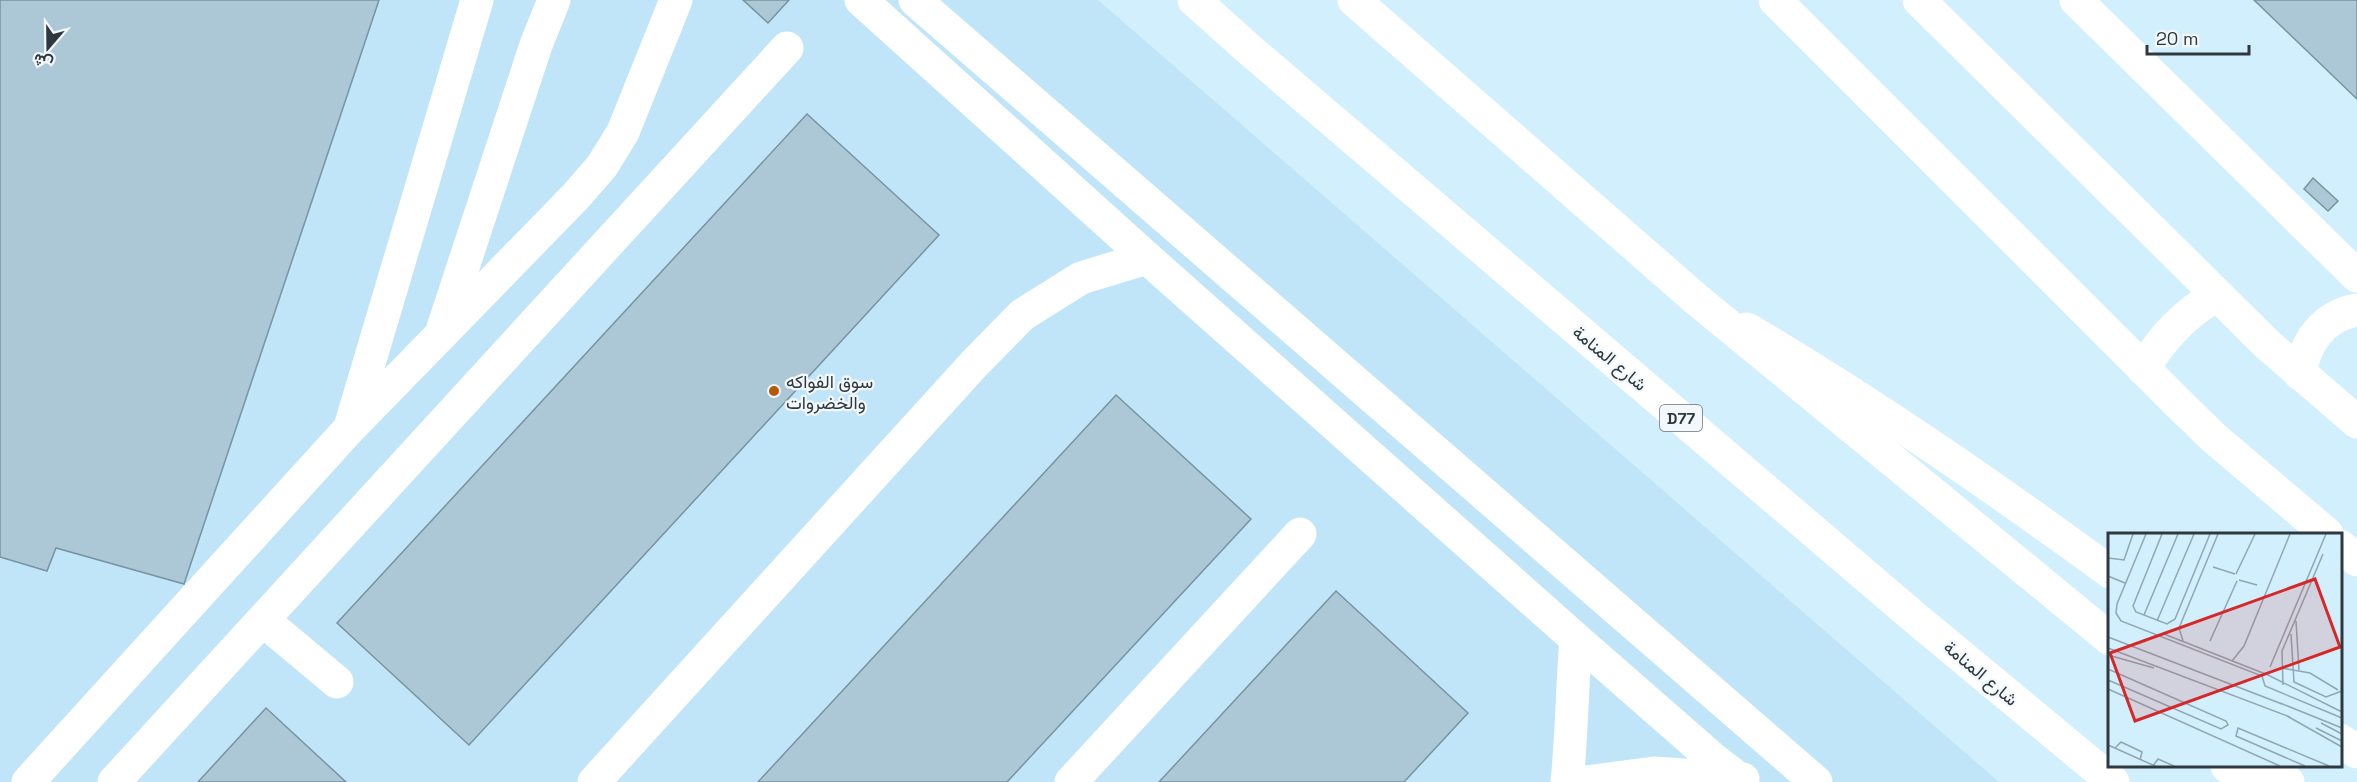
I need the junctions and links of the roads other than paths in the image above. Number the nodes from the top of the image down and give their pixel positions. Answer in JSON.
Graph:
{"nodes":[{"id":1,"x":477,"y":0,"type":"edge"},
{"id":2,"x":554,"y":0,"type":"edge"},
{"id":3,"x":676,"y":0,"type":"edge"},
{"id":4,"x":861,"y":0,"type":"edge"},
{"id":5,"x":915,"y":0,"type":"edge"},
{"id":6,"x":1194,"y":0,"type":"edge"},
{"id":7,"x":1354,"y":0,"type":"edge"},
{"id":8,"x":1775,"y":0,"type":"edge"},
{"id":9,"x":1919,"y":0,"type":"edge"},
{"id":10,"x":2076,"y":0,"type":"edge"},
{"id":11,"x":787,"y":48,"type":"dead end"},
{"id":12,"x":1147,"y":258,"type":"junction"},
{"id":13,"x":2190,"y":270,"type":"junction"},
{"id":14,"x":2357,"y":276,"type":"edge"},
{"id":15,"x":2217,"y":295,"type":"junction"},
{"id":16,"x":1696,"y":299,"type":"junction"},
{"id":17,"x":2357,"y":310,"type":"edge"},
{"id":18,"x":441,"y":335,"type":"junction"},
{"id":19,"x":2132,"y":358,"type":"junction"},
{"id":20,"x":2300,"y":374,"type":"junction"},
{"id":21,"x":2357,"y":422,"type":"edge"},
{"id":22,"x":350,"y":429,"type":"junction"},
{"id":23,"x":1976,"y":530,"type":"junction"},
{"id":24,"x":2326,"y":533,"type":"edge"},
{"id":25,"x":1300,"y":534,"type":"dead end"},
{"id":26,"x":2342,"y":548,"type":"edge"},
{"id":27,"x":2357,"y":560,"type":"edge"},
{"id":28,"x":2108,"y":571,"type":"edge"},
{"id":29,"x":264,"y":621,"type":"junction"},
{"id":30,"x":2108,"y":638,"type":"edge"},
{"id":31,"x":1576,"y":639,"type":"junction"},
{"id":32,"x":2108,"y":664,"type":"edge"},
{"id":33,"x":337,"y":682,"type":"dead end"},
{"id":34,"x":2342,"y":741,"type":"edge"},
{"id":35,"x":2357,"y":752,"type":"edge"},
{"id":36,"x":2229,"y":767,"type":"edge"},
{"id":37,"x":2269,"y":767,"type":"edge"},
{"id":38,"x":1749,"y":780,"type":"edge"},
{"id":39,"x":28,"y":782,"type":"edge"},
{"id":40,"x":114,"y":782,"type":"edge"},
{"id":41,"x":594,"y":782,"type":"edge"},
{"id":42,"x":1071,"y":782,"type":"edge"},
{"id":43,"x":1567,"y":782,"type":"edge"},
{"id":44,"x":1586,"y":782,"type":"edge"},
{"id":45,"x":1816,"y":782,"type":"edge"},
{"id":46,"x":2113,"y":782,"type":"edge"},
{"id":47,"x":2247,"y":782,"type":"edge"},
{"id":48,"x":2288,"y":782,"type":"edge"}],
"edges":[{"from":1,"to":22,"type":"main road"},
{"from":2,"to":18,"type":"main road"},
{"from":3,"to":18,"type":"main road"},
{"from":4,"to":12,"type":"main road"},
{"from":5,"to":45,"type":"main road"},
{"from":6,"to":46,"type":"main road","name":"شارع المنامة","number":"D77"},
{"from":7,"to":16,"type":"main road"},
{"from":8,"to":19,"type":"main road"},
{"from":9,"to":13,"type":"main road"},
{"from":10,"to":14,"type":"main road"},
{"from":11,"to":29,"type":"main road"},
{"from":12,"to":31,"type":"main road"},
{"from":12,"to":41,"type":"main road"},
{"from":13,"to":15,"type":"main road"},
{"from":13,"to":19,"type":"main road"},
{"from":15,"to":19,"type":"main road"},
{"from":15,"to":20,"type":"main road"},
{"from":16,"to":23,"type":"main road"},
{"from":16,"to":28,"type":"main road"},
{"from":17,"to":20,"type":"main road"},
{"from":18,"to":22,"type":"main road"},
{"from":19,"to":24,"type":"main road"},
{"from":20,"to":21,"type":"main road"},
{"from":22,"to":39,"type":"main road"},
{"from":23,"to":30,"type":"main road"},
{"from":23,"to":32,"type":"main road"},
{"from":25,"to":42,"type":"main road"},
{"from":26,"to":27,"type":"main road"},
{"from":29,"to":33,"type":"main road"},
{"from":29,"to":40,"type":"main road"},
{"from":31,"to":38,"type":"main road"},
{"from":31,"to":43,"type":"main road"},
{"from":34,"to":35,"type":"main road"},
{"from":36,"to":47,"type":"main road"},
{"from":37,"to":48,"type":"main road"},
{"from":38,"to":44,"type":"main road"}]}
